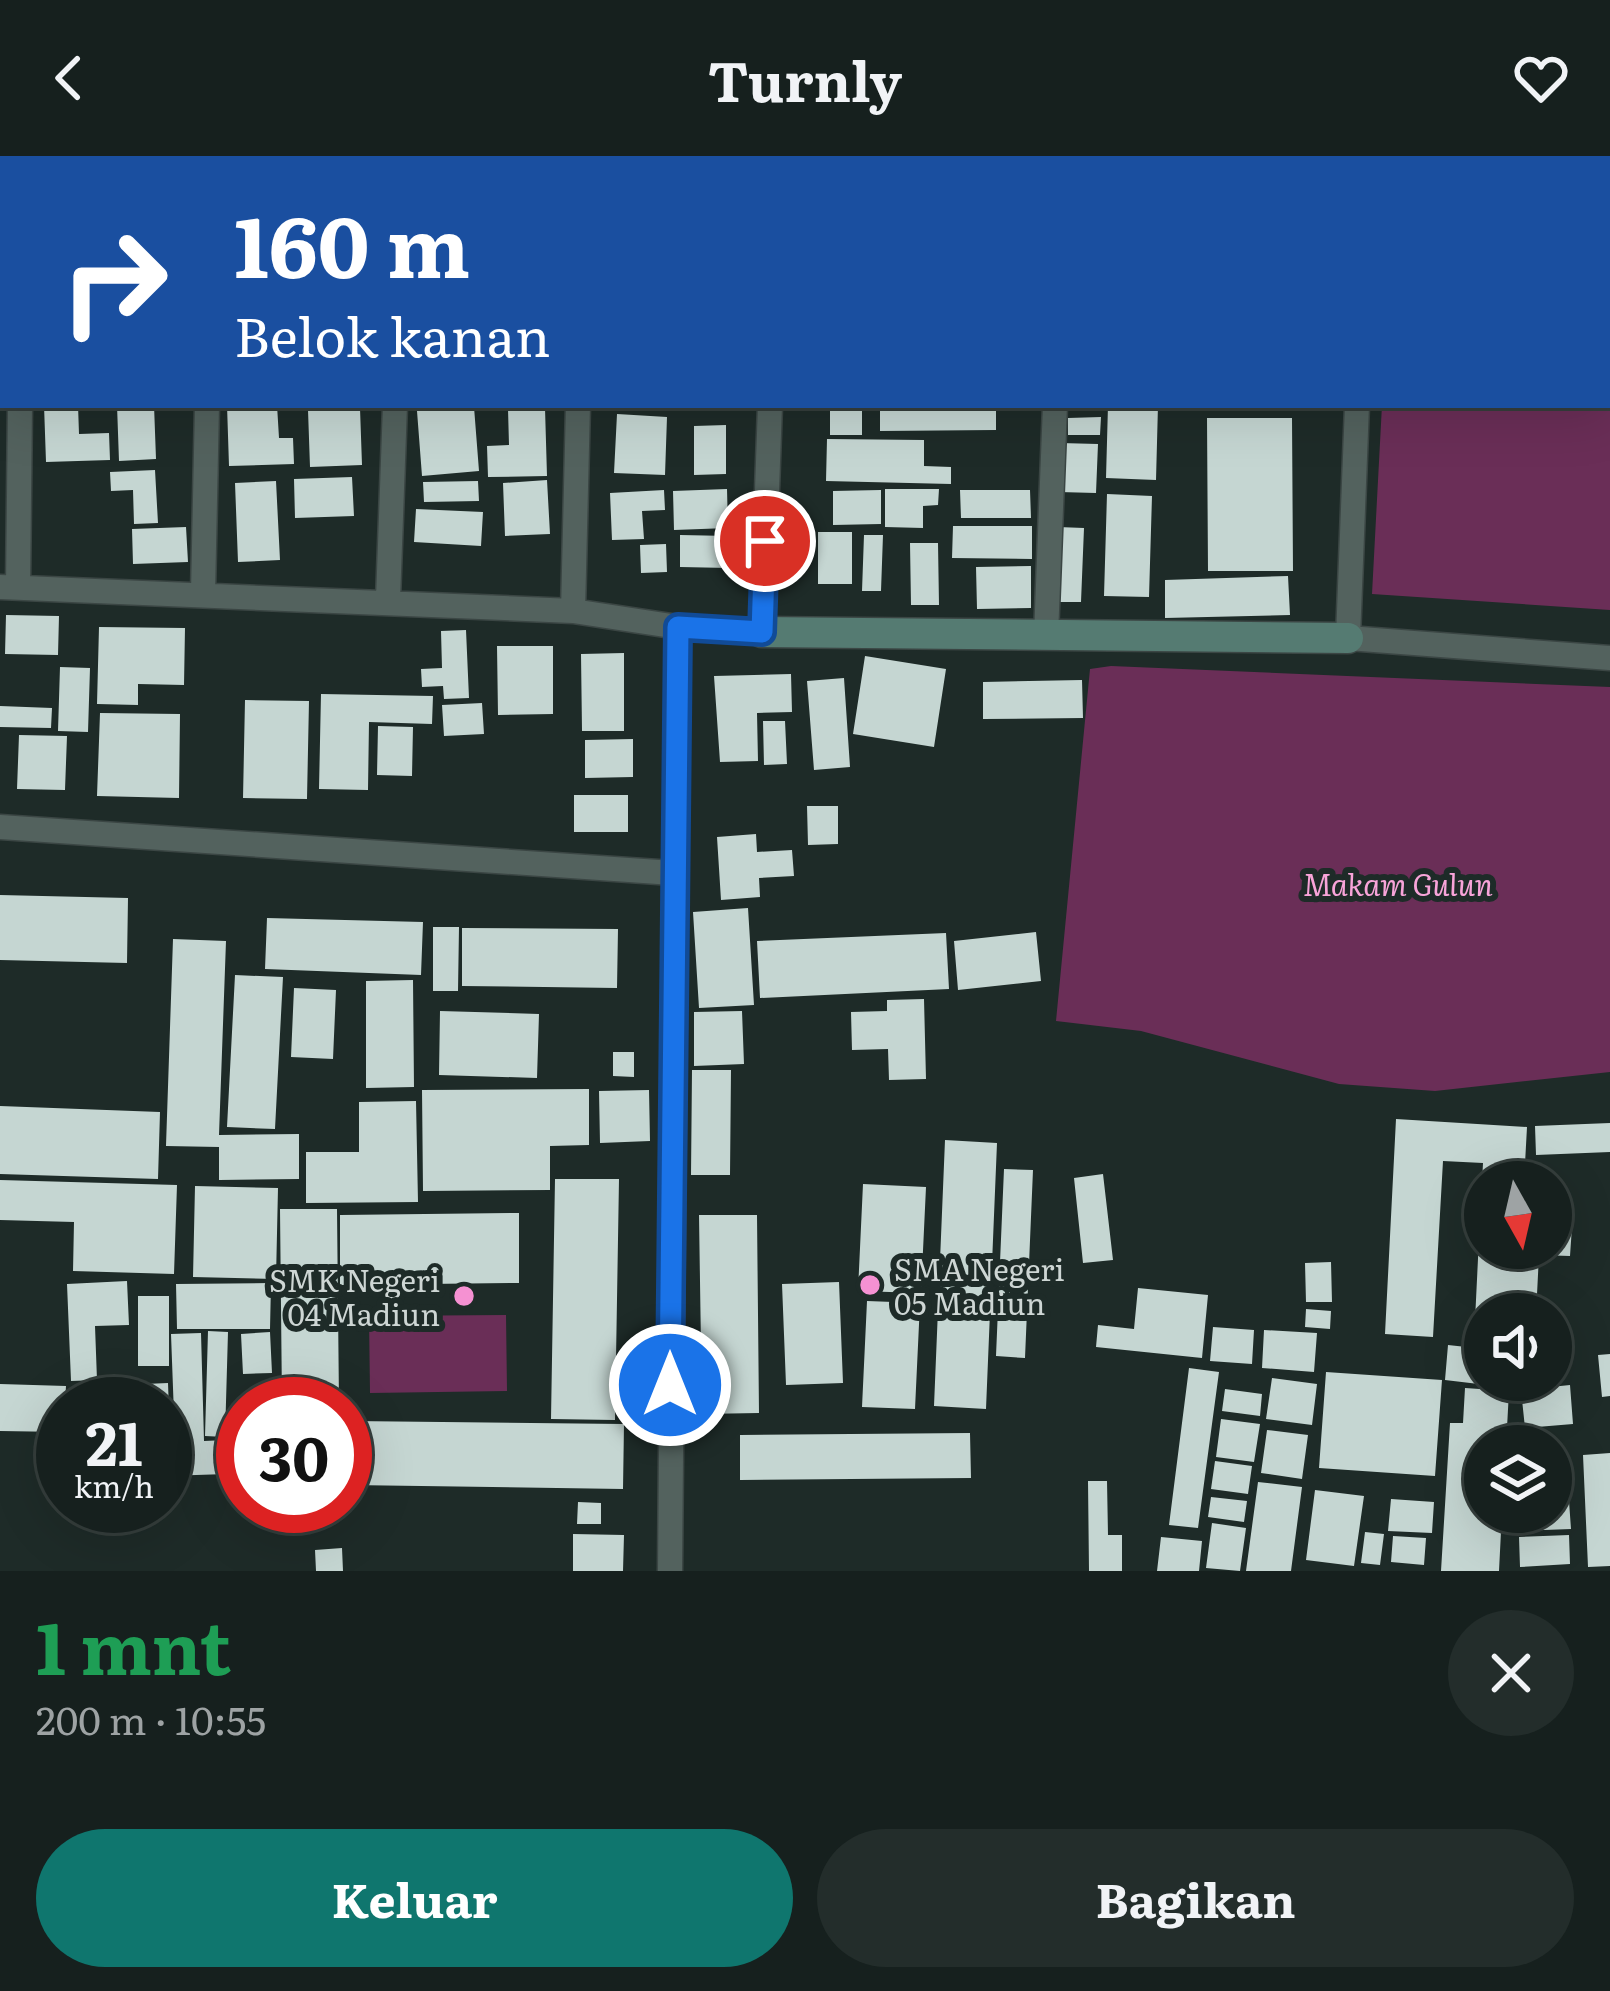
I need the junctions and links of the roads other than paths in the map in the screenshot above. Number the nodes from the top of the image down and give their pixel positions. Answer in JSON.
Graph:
{"nodes":[{"id":1,"x":20,"y":408,"type":"edge"},
{"id":2,"x":207,"y":408,"type":"edge"},
{"id":3,"x":395,"y":408,"type":"edge"},
{"id":4,"x":578,"y":408,"type":"edge"},
{"id":5,"x":770,"y":408,"type":"edge"},
{"id":6,"x":1055,"y":408,"type":"edge"},
{"id":7,"x":1358,"y":408,"type":"edge"},
{"id":8,"x":9,"y":587,"type":"edge"},
{"id":9,"x":203,"y":593,"type":"junction"},
{"id":10,"x":388,"y":600,"type":"junction"},
{"id":11,"x":573,"y":610,"type":"junction"},
{"id":12,"x":678,"y":627,"type":"junction"},
{"id":13,"x":762,"y":632,"type":"junction"},
{"id":14,"x":1046,"y":635,"type":"junction"},
{"id":15,"x":1348,"y":638,"type":"junction"},
{"id":16,"x":1610,"y":658,"type":"edge"},
{"id":17,"x":0,"y":827,"type":"edge"},
{"id":18,"x":673,"y":873,"type":"junction"},
{"id":19,"x":670,"y":1571,"type":"edge"}],
"edges":[{"from":1,"to":8,"type":"street"},
{"from":2,"to":9,"type":"street"},
{"from":3,"to":10,"type":"street"},
{"from":4,"to":11,"type":"street"},
{"from":5,"to":13,"type":"street"},
{"from":6,"to":14,"type":"street"},
{"from":7,"to":15,"type":"street"},
{"from":8,"to":9,"type":"street"},
{"from":9,"to":10,"type":"street"},
{"from":10,"to":11,"type":"street"},
{"from":11,"to":12,"type":"street"},
{"from":12,"to":13,"type":"street"},
{"from":12,"to":18,"type":"street"},
{"from":13,"to":14,"type":"street"},
{"from":14,"to":15,"type":"street"},
{"from":15,"to":16,"type":"street"},
{"from":17,"to":18,"type":"street"},
{"from":18,"to":19,"type":"street"}]}
